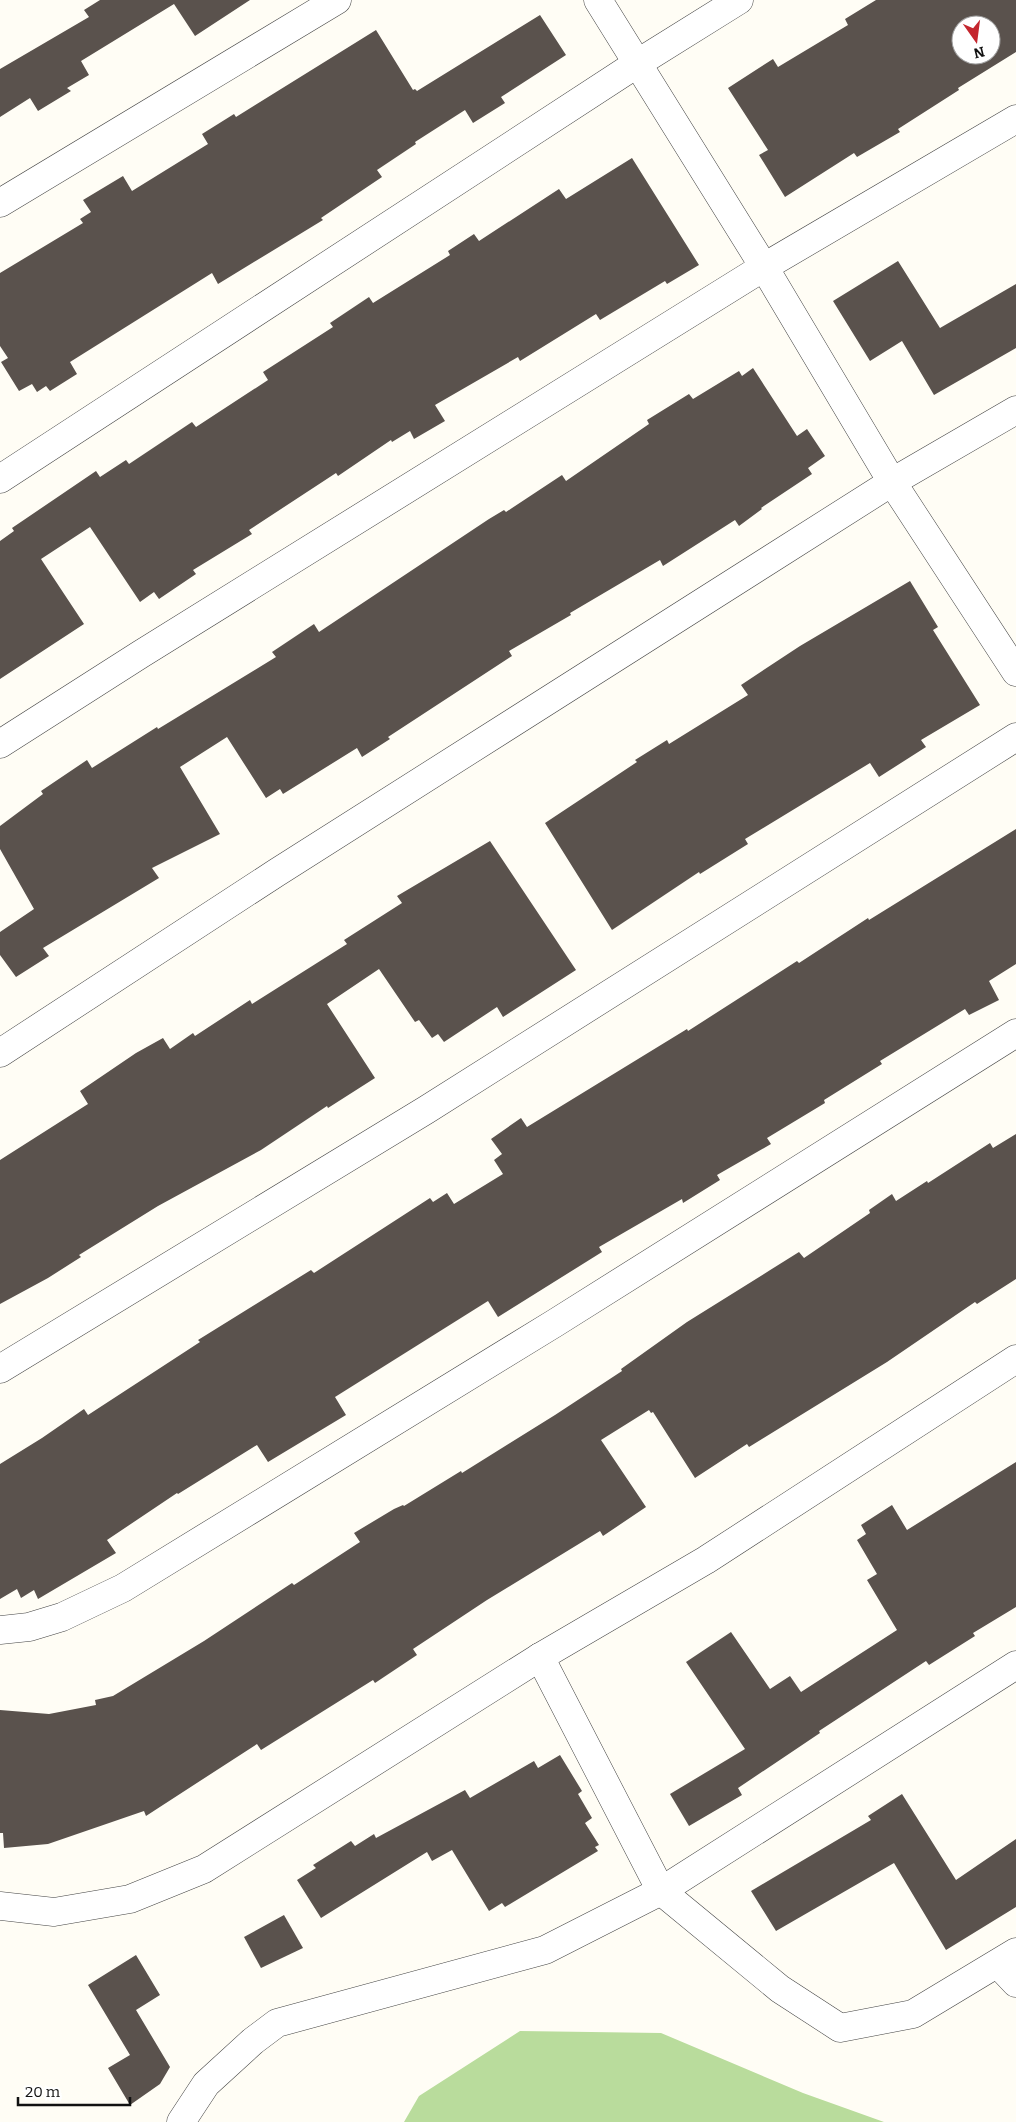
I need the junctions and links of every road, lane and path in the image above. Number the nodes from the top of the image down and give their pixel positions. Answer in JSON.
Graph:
{"nodes":[{"id":1,"x":337,"y":0,"type":"edge"},
{"id":2,"x":598,"y":0,"type":"edge"},
{"id":3,"x":739,"y":0,"type":"edge"},
{"id":4,"x":638,"y":63,"type":"junction"},
{"id":5,"x":1016,"y":119,"type":"edge"},
{"id":6,"x":0,"y":203,"type":"edge"},
{"id":7,"x":764,"y":266,"type":"junction"},
{"id":8,"x":1016,"y":410,"type":"edge"},
{"id":9,"x":0,"y":479,"type":"edge"},
{"id":10,"x":892,"y":482,"type":"junction"},
{"id":11,"x":1016,"y":672,"type":"edge"},
{"id":12,"x":1016,"y":737,"type":"edge"},
{"id":13,"x":0,"y":744,"type":"edge"},
{"id":14,"x":1016,"y":1033,"type":"edge"},
{"id":15,"x":0,"y":1053,"type":"edge"},
{"id":16,"x":1016,"y":1358,"type":"edge"},
{"id":17,"x":0,"y":1369,"type":"edge"},
{"id":18,"x":0,"y":1630,"type":"edge"},
{"id":19,"x":540,"y":1657,"type":"junction"},
{"id":20,"x":1016,"y":1665,"type":"edge"},
{"id":21,"x":660,"y":1891,"type":"junction"},
{"id":22,"x":0,"y":1906,"type":"edge"},
{"id":23,"x":1007,"y":1958,"type":"edge"},
{"id":24,"x":1016,"y":1984,"type":"edge"},
{"id":25,"x":181,"y":2122,"type":"edge"}],
"edges":[{"from":1,"to":6,"type":"street"},
{"from":2,"to":4,"type":"street"},
{"from":3,"to":4,"type":"street"},
{"from":4,"to":7,"type":"street"},
{"from":4,"to":9,"type":"street"},
{"from":5,"to":7,"type":"street"},
{"from":7,"to":10,"type":"street"},
{"from":7,"to":13,"type":"street"},
{"from":8,"to":10,"type":"street"},
{"from":10,"to":11,"type":"street"},
{"from":10,"to":15,"type":"street"},
{"from":12,"to":17,"type":"street"},
{"from":14,"to":18,"type":"street"},
{"from":16,"to":19,"type":"street"},
{"from":19,"to":21,"type":"street"},
{"from":19,"to":22,"type":"street"},
{"from":20,"to":21,"type":"street"},
{"from":21,"to":23,"type":"street"},
{"from":21,"to":25,"type":"street"},
{"from":23,"to":24,"type":"street"}]}
